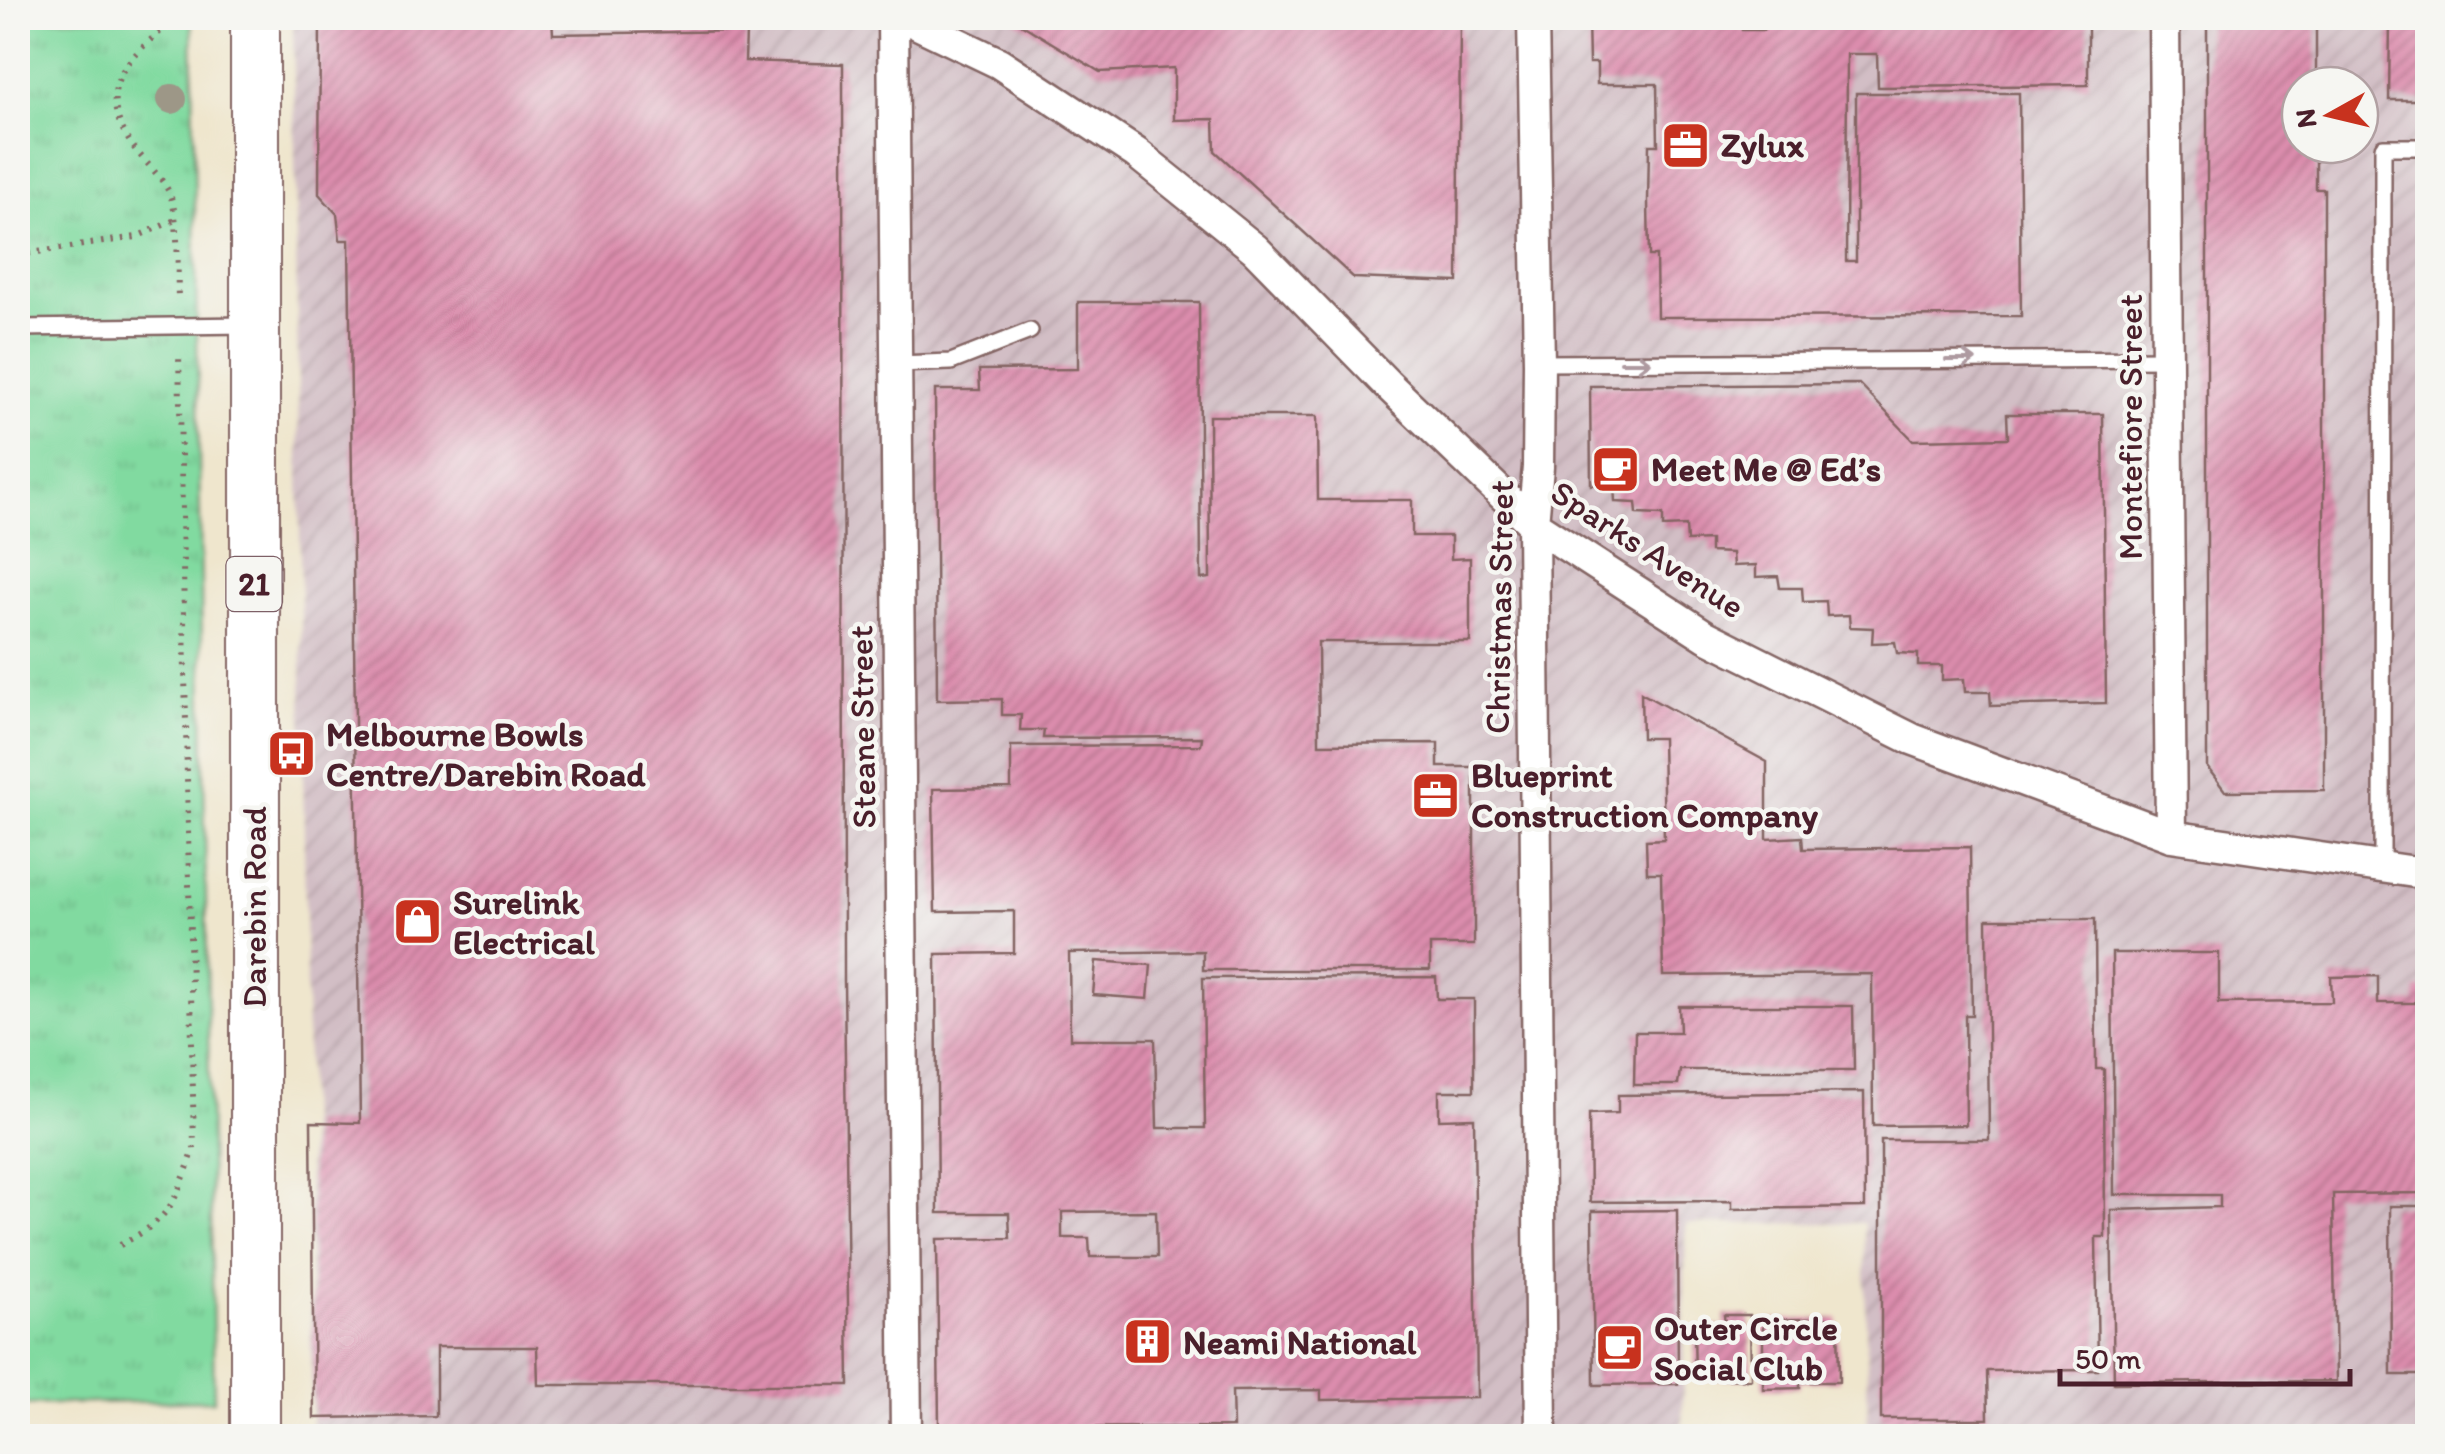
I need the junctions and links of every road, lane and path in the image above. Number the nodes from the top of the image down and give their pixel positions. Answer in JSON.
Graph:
{"nodes":[{"id":1,"x":176,"y":18,"type":"edge"},
{"id":2,"x":255,"y":18,"type":"edge"},
{"id":3,"x":893,"y":18,"type":"edge"},
{"id":4,"x":905,"y":18,"type":"edge"},
{"id":5,"x":1533,"y":18,"type":"edge"},
{"id":6,"x":2164,"y":18,"type":"edge"},
{"id":7,"x":2428,"y":147,"type":"edge"},
{"id":8,"x":176,"y":220,"type":"junction"},
{"id":9,"x":176,"y":244,"type":"dead end"},
{"id":10,"x":18,"y":255,"type":"edge"},
{"id":11,"x":253,"y":325,"type":"junction"},
{"id":12,"x":18,"y":328,"type":"edge"},
{"id":13,"x":1030,"y":331,"type":"dead end"},
{"id":14,"x":2166,"y":359,"type":"junction"},
{"id":15,"x":1538,"y":363,"type":"junction"},
{"id":16,"x":896,"y":364,"type":"junction"},
{"id":17,"x":180,"y":366,"type":"dead end"},
{"id":18,"x":1533,"y":524,"type":"junction"},
{"id":19,"x":2171,"y":836,"type":"junction"},
{"id":20,"x":2382,"y":867,"type":"junction"},
{"id":21,"x":2428,"y":874,"type":"edge"},
{"id":22,"x":120,"y":1245,"type":"dead end"},
{"id":23,"x":255,"y":1436,"type":"edge"},
{"id":24,"x":906,"y":1436,"type":"edge"},
{"id":25,"x":1540,"y":1436,"type":"edge"}],
"edges":[{"from":1,"to":8,"type":"path"},
{"from":2,"to":11,"type":"main road","name":"Darebin Road","number":"21"},
{"from":3,"to":16,"type":"street","name":"Steane Street"},
{"from":4,"to":18,"type":"street","name":"Sparks Avenue"},
{"from":5,"to":15,"type":"street","name":"Christmas Street"},
{"from":6,"to":14,"type":"street","name":"Montefiore Street"},
{"from":7,"to":20,"type":"lane"},
{"from":8,"to":9,"type":"path"},
{"from":8,"to":10,"type":"path"},
{"from":11,"to":12,"type":"lane"},
{"from":11,"to":23,"type":"main road","name":"Darebin Road","number":"21"},
{"from":13,"to":16,"type":"lane"},
{"from":15,"to":14,"type":"lane","one_way":true},
{"from":14,"to":19,"type":"street","name":"Montefiore Street"},
{"from":15,"to":18,"type":"street","name":"Christmas Street"},
{"from":16,"to":24,"type":"street","name":"Steane Street"},
{"from":17,"to":22,"type":"path"},
{"from":18,"to":19,"type":"street","name":"Sparks Avenue"},
{"from":18,"to":25,"type":"street","name":"Christmas Street"},
{"from":19,"to":20,"type":"street","name":"Sparks Avenue"},
{"from":20,"to":21,"type":"street","name":"Sparks Avenue"}]}
